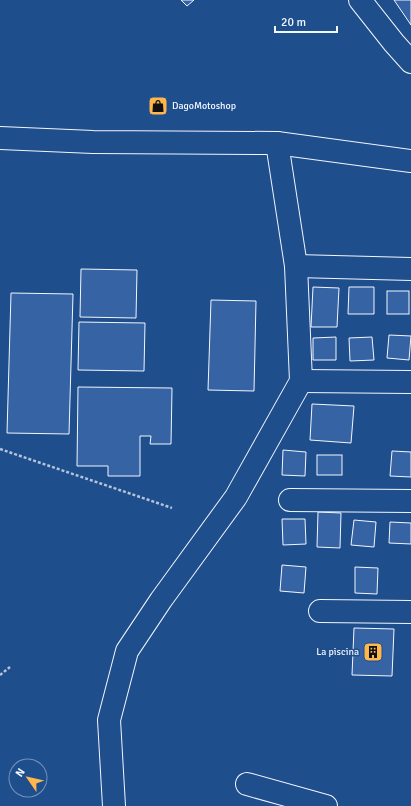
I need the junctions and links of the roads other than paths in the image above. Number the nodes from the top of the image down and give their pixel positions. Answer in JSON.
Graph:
{"nodes":[{"id":1,"x":360,"y":0,"type":"edge"},
{"id":2,"x":411,"y":62,"type":"edge"},
{"id":3,"x":0,"y":138,"type":"edge"},
{"id":4,"x":277,"y":143,"type":"junction"},
{"id":5,"x":411,"y":161,"type":"edge"},
{"id":6,"x":296,"y":266,"type":"junction"},
{"id":7,"x":411,"y":269,"type":"edge"},
{"id":8,"x":301,"y":381,"type":"junction"},
{"id":9,"x":411,"y":382,"type":"edge"},
{"id":10,"x":290,"y":500,"type":"dead end"},
{"id":11,"x":411,"y":501,"type":"edge"},
{"id":12,"x":320,"y":611,"type":"dead end"},
{"id":13,"x":411,"y":612,"type":"edge"},
{"id":14,"x":248,"y":784,"type":"dead end"},
{"id":15,"x":114,"y":806,"type":"edge"},
{"id":16,"x":326,"y":806,"type":"edge"}],
"edges":[{"from":1,"to":2,"type":"street"},
{"from":3,"to":4,"type":"street"},
{"from":4,"to":5,"type":"street"},
{"from":4,"to":6,"type":"street"},
{"from":6,"to":7,"type":"street"},
{"from":6,"to":8,"type":"street"},
{"from":8,"to":9,"type":"street"},
{"from":8,"to":15,"type":"street"},
{"from":10,"to":11,"type":"street"},
{"from":12,"to":13,"type":"street"},
{"from":14,"to":16,"type":"street"}]}
